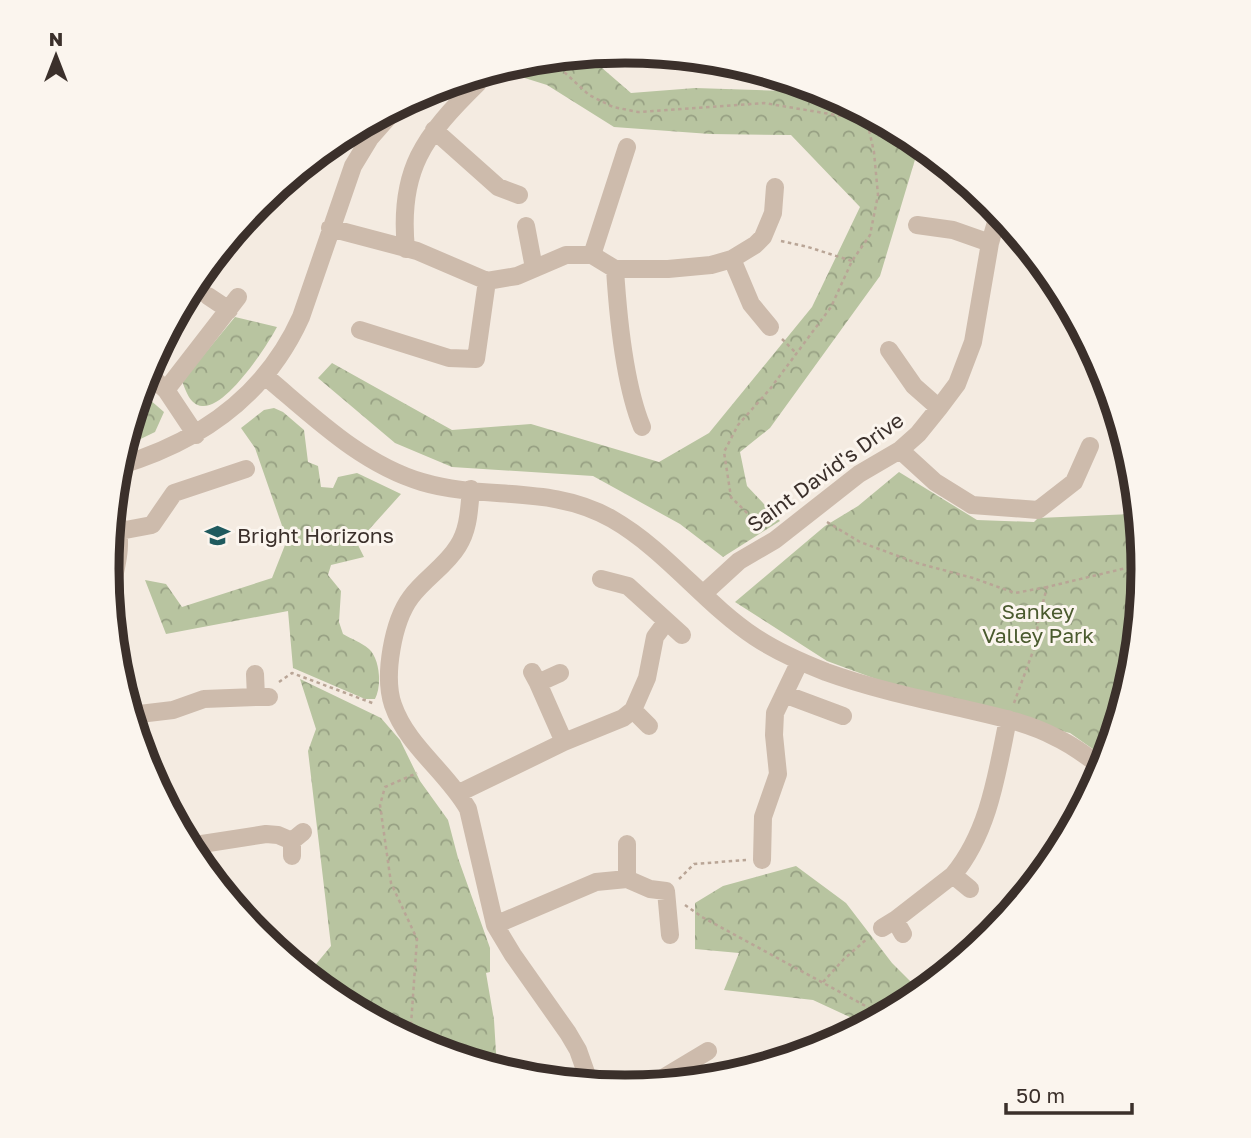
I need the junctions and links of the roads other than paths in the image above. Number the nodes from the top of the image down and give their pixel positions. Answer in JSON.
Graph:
{"nodes":[{"id":1,"x":475,"y":86,"type":"edge"},
{"id":2,"x":380,"y":127,"type":"edge"},
{"id":3,"x":434,"y":130,"type":"junction"},
{"id":4,"x":627,"y":146,"type":"dead end"},
{"id":5,"x":775,"y":187,"type":"dead end"},
{"id":6,"x":519,"y":195,"type":"dead end"},
{"id":7,"x":996,"y":224,"type":"edge"},
{"id":8,"x":917,"y":225,"type":"dead end"},
{"id":9,"x":526,"y":226,"type":"dead end"},
{"id":10,"x":330,"y":228,"type":"junction"},
{"id":11,"x":990,"y":243,"type":"junction"},
{"id":12,"x":406,"y":249,"type":"junction"},
{"id":13,"x":592,"y":256,"type":"junction"},
{"id":14,"x":732,"y":259,"type":"junction"},
{"id":15,"x":534,"y":268,"type":"junction"},
{"id":16,"x":615,"y":270,"type":"junction"},
{"id":17,"x":487,"y":281,"type":"junction"},
{"id":18,"x":208,"y":296,"type":"dead end"},
{"id":19,"x":770,"y":327,"type":"road end"},
{"id":20,"x":360,"y":330,"type":"dead end"},
{"id":21,"x":889,"y":350,"type":"dead end"},
{"id":22,"x":265,"y":376,"type":"junction"},
{"id":23,"x":156,"y":381,"type":"edge"},
{"id":24,"x":166,"y":390,"type":"junction"},
{"id":25,"x":939,"y":408,"type":"junction"},
{"id":26,"x":642,"y":427,"type":"dead end"},
{"id":27,"x":196,"y":435,"type":"junction"},
{"id":28,"x":1090,"y":446,"type":"dead end"},
{"id":29,"x":901,"y":450,"type":"junction"},
{"id":30,"x":131,"y":462,"type":"edge"},
{"id":31,"x":246,"y":469,"type":"dead end"},
{"id":32,"x":471,"y":489,"type":"junction"},
{"id":33,"x":121,"y":531,"type":"edge"},
{"id":34,"x":601,"y":579,"type":"dead end"},
{"id":35,"x":704,"y":594,"type":"junction"},
{"id":36,"x":666,"y":622,"type":"junction"},
{"id":37,"x":682,"y":635,"type":"dead end"},
{"id":38,"x":800,"y":661,"type":"junction"},
{"id":39,"x":560,"y":673,"type":"dead end"},
{"id":40,"x":255,"y":674,"type":"dead end"},
{"id":41,"x":784,"y":694,"type":"junction"},
{"id":42,"x":633,"y":710,"type":"junction"},
{"id":43,"x":141,"y":714,"type":"edge"},
{"id":44,"x":1008,"y":719,"type":"junction"},
{"id":45,"x":846,"y":721,"type":"dead end"},
{"id":46,"x":649,"y":726,"type":"dead end"},
{"id":47,"x":564,"y":742,"type":"junction"},
{"id":48,"x":1094,"y":761,"type":"edge"},
{"id":49,"x":459,"y":793,"type":"junction"},
{"id":50,"x":296,"y":843,"type":"dead end"},
{"id":51,"x":201,"y":844,"type":"edge"},
{"id":52,"x":627,"y":844,"type":"dead end"},
{"id":53,"x":762,"y":860,"type":"road end"},
{"id":54,"x":953,"y":875,"type":"junction"},
{"id":55,"x":627,"y":879,"type":"junction"},
{"id":56,"x":970,"y":889,"type":"dead end"},
{"id":57,"x":495,"y":925,"type":"junction"},
{"id":58,"x":894,"y":927,"type":"road end"},
{"id":59,"x":675,"y":939,"type":"dead end"},
{"id":60,"x":710,"y":1048,"type":"dead end"},
{"id":61,"x":586,"y":1073,"type":"edge"},
{"id":62,"x":671,"y":1073,"type":"edge"}],
"edges":[{"from":1,"to":3,"type":"street"},
{"from":2,"to":10,"type":"street"},
{"from":3,"to":6,"type":"street"},
{"from":3,"to":12,"type":"street"},
{"from":4,"to":13,"type":"street"},
{"from":5,"to":14,"type":"street"},
{"from":7,"to":11,"type":"street","name":"Saint David's Drive"},
{"from":8,"to":11,"type":"street"},
{"from":9,"to":15,"type":"street"},
{"from":10,"to":12,"type":"street"},
{"from":10,"to":22,"type":"street"},
{"from":11,"to":25,"type":"street","name":"Saint David's Drive"},
{"from":12,"to":17,"type":"street"},
{"from":13,"to":15,"type":"street"},
{"from":13,"to":16,"type":"street"},
{"from":14,"to":16,"type":"street"},
{"from":14,"to":19,"type":"street"},
{"from":15,"to":17,"type":"street"},
{"from":16,"to":26,"type":"street"},
{"from":17,"to":20,"type":"street"},
{"from":18,"to":24,"type":"street"},
{"from":21,"to":25,"type":"street"},
{"from":22,"to":27,"type":"street"},
{"from":22,"to":32,"type":"street"},
{"from":23,"to":24,"type":"street"},
{"from":24,"to":27,"type":"street"},
{"from":25,"to":29,"type":"street","name":"Saint David's Drive"},
{"from":27,"to":30,"type":"street"},
{"from":28,"to":29,"type":"street"},
{"from":29,"to":35,"type":"street","name":"Saint David's Drive"},
{"from":31,"to":33,"type":"street"},
{"from":32,"to":35,"type":"street"},
{"from":32,"to":49,"type":"street"},
{"from":34,"to":36,"type":"street"},
{"from":35,"to":38,"type":"street"},
{"from":36,"to":37,"type":"street"},
{"from":36,"to":42,"type":"street"},
{"from":38,"to":41,"type":"street"},
{"from":38,"to":44,"type":"street"},
{"from":39,"to":47,"type":"street"},
{"from":40,"to":43,"type":"street"},
{"from":41,"to":45,"type":"street"},
{"from":41,"to":53,"type":"street"},
{"from":42,"to":46,"type":"street"},
{"from":42,"to":47,"type":"street"},
{"from":44,"to":48,"type":"street"},
{"from":44,"to":54,"type":"street"},
{"from":47,"to":49,"type":"street"},
{"from":49,"to":57,"type":"street"},
{"from":50,"to":51,"type":"street"},
{"from":52,"to":55,"type":"street"},
{"from":54,"to":56,"type":"street"},
{"from":54,"to":58,"type":"street"},
{"from":55,"to":57,"type":"street"},
{"from":55,"to":59,"type":"street"},
{"from":57,"to":61,"type":"street"},
{"from":60,"to":62,"type":"street"}]}
